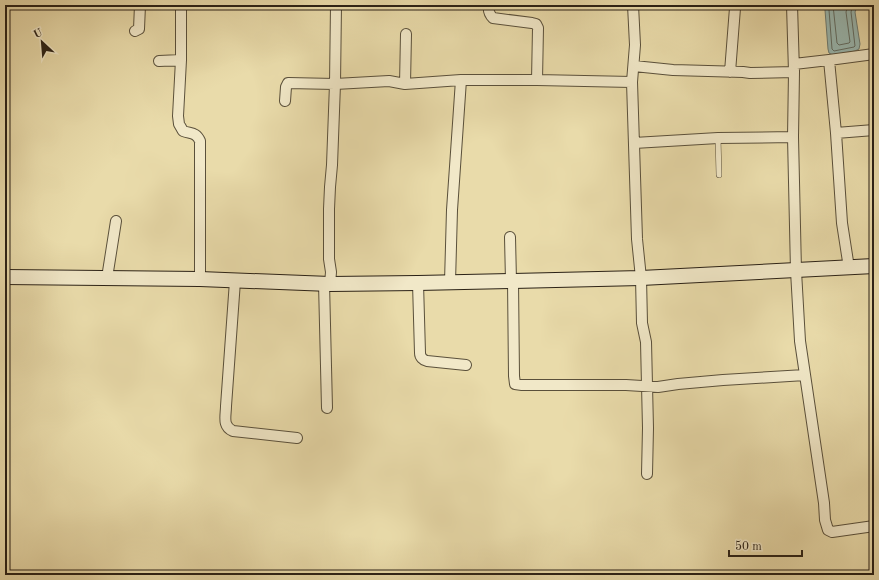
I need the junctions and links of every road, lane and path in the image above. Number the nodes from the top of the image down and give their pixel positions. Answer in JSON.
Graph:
{"nodes":[{"id":1,"x":140,"y":5,"type":"edge"},
{"id":2,"x":181,"y":5,"type":"edge"},
{"id":3,"x":336,"y":5,"type":"edge"},
{"id":4,"x":489,"y":5,"type":"edge"},
{"id":5,"x":633,"y":5,"type":"edge"},
{"id":6,"x":792,"y":5,"type":"edge"},
{"id":7,"x":735,"y":8,"type":"dead end"},
{"id":8,"x":135,"y":31,"type":"dead end"},
{"id":9,"x":406,"y":34,"type":"dead end"},
{"id":10,"x":874,"y":54,"type":"edge"},
{"id":11,"x":181,"y":60,"type":"junction"},
{"id":12,"x":829,"y":60,"type":"junction"},
{"id":13,"x":159,"y":61,"type":"dead end"},
{"id":14,"x":634,"y":66,"type":"junction"},
{"id":15,"x":794,"y":68,"type":"junction"},
{"id":16,"x":730,"y":72,"type":"junction"},
{"id":17,"x":461,"y":80,"type":"junction"},
{"id":18,"x":537,"y":80,"type":"junction"},
{"id":19,"x":632,"y":82,"type":"junction"},
{"id":20,"x":335,"y":84,"type":"junction"},
{"id":21,"x":404,"y":84,"type":"junction"},
{"id":22,"x":285,"y":101,"type":"dead end"},
{"id":23,"x":874,"y":130,"type":"edge"},
{"id":24,"x":836,"y":133,"type":"junction"},
{"id":25,"x":718,"y":138,"type":"junction"},
{"id":26,"x":793,"y":138,"type":"junction"},
{"id":27,"x":634,"y":143,"type":"junction"},
{"id":28,"x":719,"y":175,"type":"dead end"},
{"id":29,"x":116,"y":222,"type":"dead end"},
{"id":30,"x":510,"y":237,"type":"dead end"},
{"id":31,"x":874,"y":266,"type":"edge"},
{"id":32,"x":849,"y":268,"type":"junction"},
{"id":33,"x":796,"y":271,"type":"junction"},
{"id":34,"x":5,"y":277,"type":"edge"},
{"id":35,"x":108,"y":278,"type":"junction"},
{"id":36,"x":641,"y":278,"type":"junction"},
{"id":37,"x":200,"y":279,"type":"junction"},
{"id":38,"x":235,"y":281,"type":"junction"},
{"id":39,"x":512,"y":281,"type":"junction"},
{"id":40,"x":418,"y":282,"type":"junction"},
{"id":41,"x":450,"y":282,"type":"junction"},
{"id":42,"x":327,"y":283,"type":"junction"},
{"id":43,"x":466,"y":365,"type":"dead end"},
{"id":44,"x":805,"y":375,"type":"junction"},
{"id":45,"x":647,"y":386,"type":"junction"},
{"id":46,"x":327,"y":408,"type":"dead end"},
{"id":47,"x":298,"y":438,"type":"dead end"},
{"id":48,"x":647,"y":474,"type":"dead end"},
{"id":49,"x":874,"y":526,"type":"edge"}],
"edges":[{"from":1,"to":8,"type":"street"},
{"from":2,"to":11,"type":"street"},
{"from":3,"to":20,"type":"street"},
{"from":4,"to":18,"type":"street"},
{"from":5,"to":14,"type":"street"},
{"from":6,"to":15,"type":"street"},
{"from":7,"to":16,"type":"street"},
{"from":9,"to":21,"type":"street"},
{"from":10,"to":12,"type":"street"},
{"from":11,"to":13,"type":"street"},
{"from":11,"to":37,"type":"street"},
{"from":12,"to":15,"type":"street"},
{"from":12,"to":24,"type":"street"},
{"from":14,"to":16,"type":"street"},
{"from":14,"to":19,"type":"street"},
{"from":15,"to":16,"type":"street"},
{"from":15,"to":26,"type":"street"},
{"from":17,"to":18,"type":"street"},
{"from":17,"to":21,"type":"street"},
{"from":17,"to":41,"type":"street"},
{"from":18,"to":19,"type":"street"},
{"from":19,"to":27,"type":"street"},
{"from":20,"to":21,"type":"street"},
{"from":20,"to":22,"type":"street"},
{"from":20,"to":42,"type":"street"},
{"from":23,"to":24,"type":"street"},
{"from":24,"to":32,"type":"street"},
{"from":25,"to":26,"type":"street"},
{"from":25,"to":27,"type":"street"},
{"from":25,"to":28,"type":"lane"},
{"from":26,"to":33,"type":"street"},
{"from":27,"to":36,"type":"street"},
{"from":29,"to":35,"type":"street"},
{"from":30,"to":39,"type":"street"},
{"from":31,"to":32,"type":"street"},
{"from":32,"to":33,"type":"street"},
{"from":33,"to":36,"type":"street"},
{"from":33,"to":44,"type":"street"},
{"from":34,"to":35,"type":"street"},
{"from":35,"to":37,"type":"street"},
{"from":36,"to":39,"type":"street"},
{"from":36,"to":45,"type":"street"},
{"from":37,"to":38,"type":"street"},
{"from":38,"to":42,"type":"street"},
{"from":38,"to":47,"type":"street"},
{"from":39,"to":41,"type":"street"},
{"from":39,"to":45,"type":"street"},
{"from":40,"to":41,"type":"street"},
{"from":40,"to":42,"type":"street"},
{"from":40,"to":43,"type":"street"},
{"from":42,"to":46,"type":"street"},
{"from":44,"to":45,"type":"street"},
{"from":44,"to":49,"type":"street"},
{"from":45,"to":48,"type":"street"}]}
